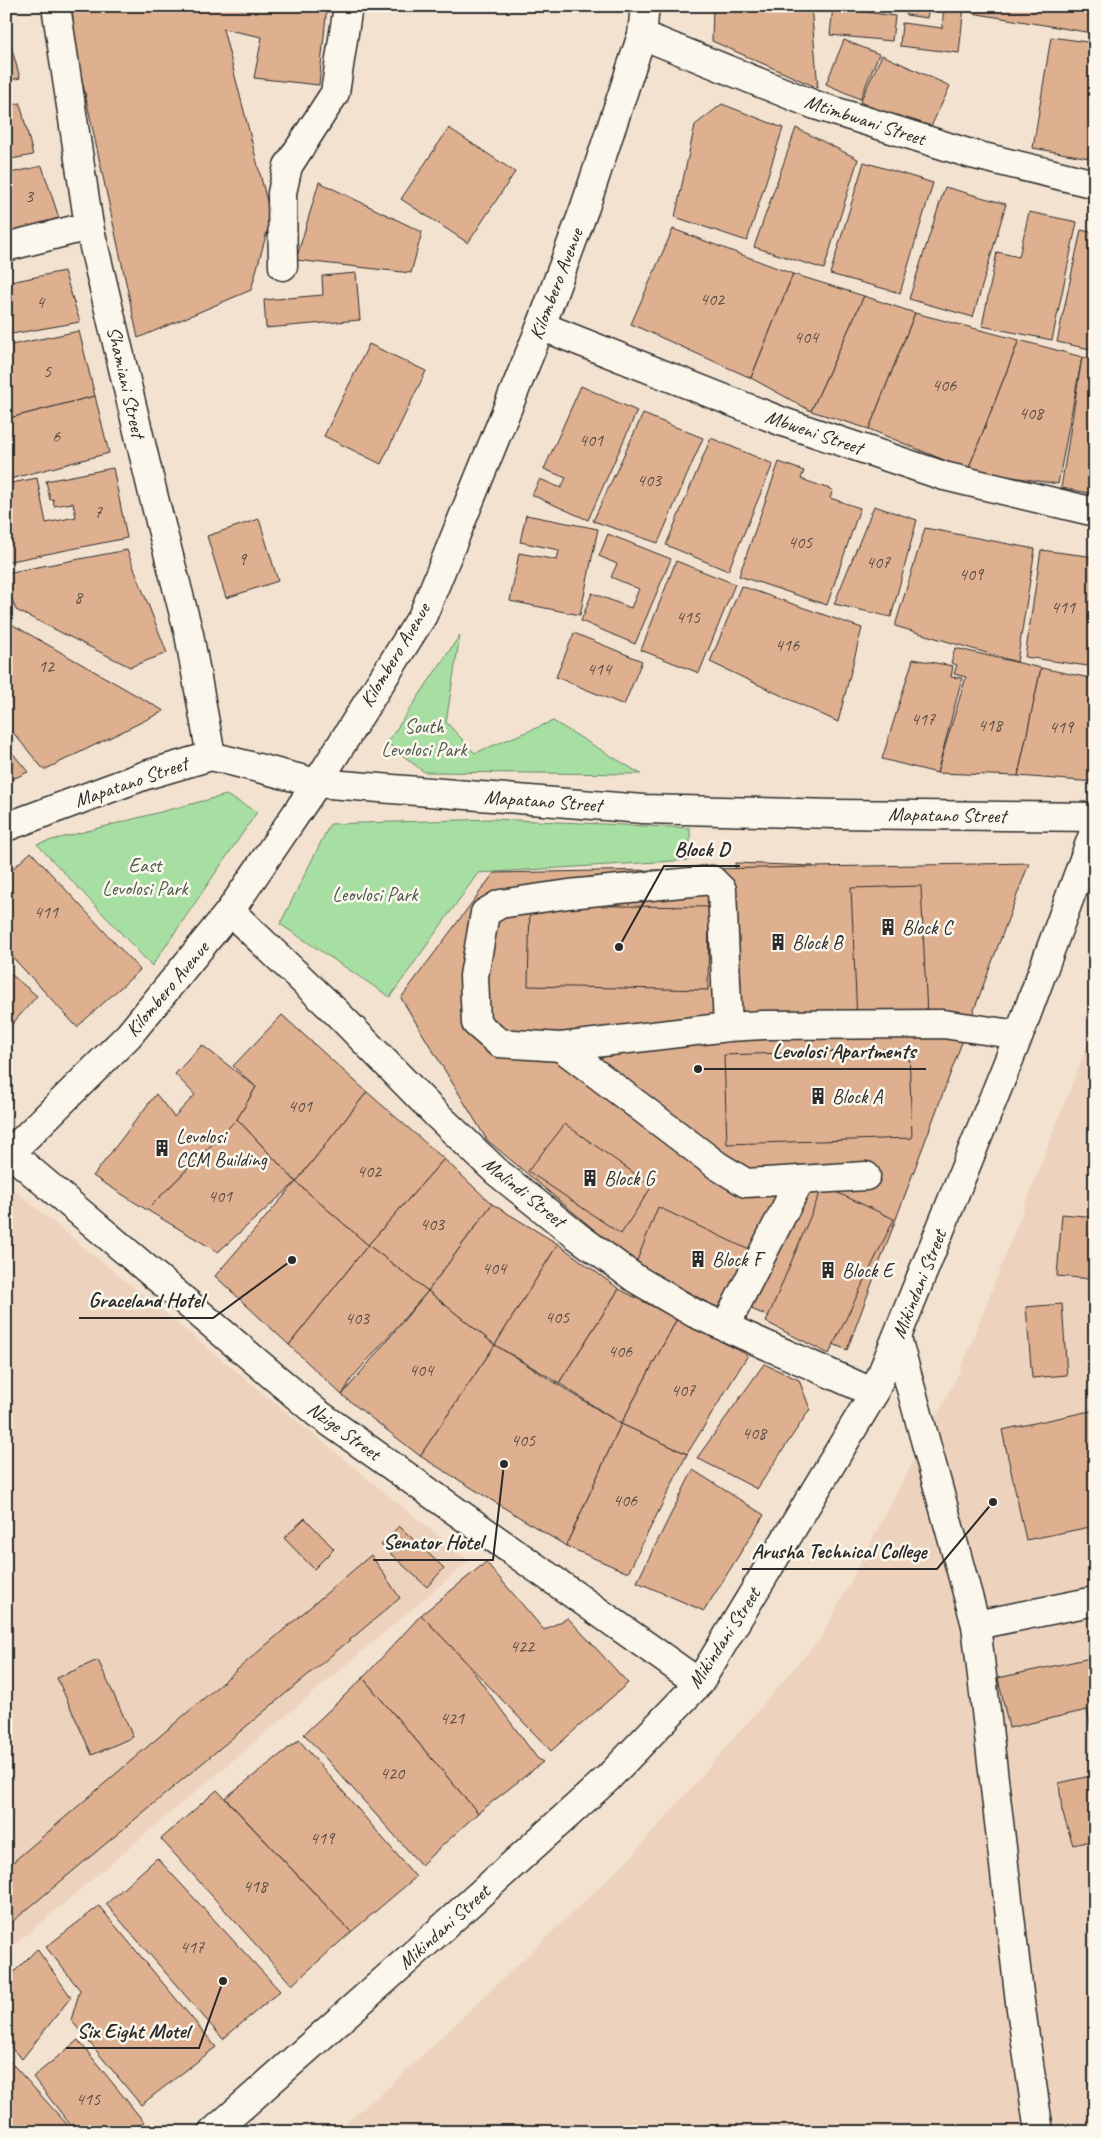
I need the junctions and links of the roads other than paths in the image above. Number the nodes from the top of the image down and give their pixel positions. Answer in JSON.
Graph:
{"nodes":[{"id":1,"x":56,"y":6,"type":"edge"},
{"id":2,"x":348,"y":6,"type":"edge"},
{"id":3,"x":638,"y":15,"type":"edge"},
{"id":4,"x":1095,"y":184,"type":"edge"},
{"id":5,"x":88,"y":226,"type":"junction"},
{"id":6,"x":6,"y":247,"type":"edge"},
{"id":7,"x":283,"y":266,"type":"dead end"},
{"id":8,"x":541,"y":326,"type":"junction"},
{"id":9,"x":1095,"y":512,"type":"edge"},
{"id":10,"x":211,"y":756,"type":"junction"},
{"id":11,"x":317,"y":784,"type":"junction"},
{"id":12,"x":1095,"y":817,"type":"edge"},
{"id":13,"x":6,"y":827,"type":"edge"},
{"id":14,"x":1095,"y":829,"type":"edge"},
{"id":15,"x":230,"y":911,"type":"junction"},
{"id":16,"x":728,"y":1027,"type":"junction"},
{"id":17,"x":1019,"y":1036,"type":"junction"},
{"id":18,"x":561,"y":1048,"type":"junction"},
{"id":19,"x":8,"y":1155,"type":"edge"},
{"id":20,"x":866,"y":1176,"type":"dead end"},
{"id":21,"x":800,"y":1180,"type":"junction"},
{"id":22,"x":725,"y":1327,"type":"junction"},
{"id":23,"x":897,"y":1338,"type":"junction"},
{"id":24,"x":874,"y":1393,"type":"junction"},
{"id":25,"x":1095,"y":1601,"type":"edge"},
{"id":26,"x":976,"y":1625,"type":"junction"},
{"id":27,"x":699,"y":1683,"type":"junction"},
{"id":28,"x":213,"y":2132,"type":"edge"},
{"id":29,"x":1039,"y":2132,"type":"edge"}],
"edges":[{"from":1,"to":5,"type":"street","name":"Shamiani Street"},
{"from":2,"to":7,"type":"street"},
{"from":3,"to":4,"type":"street","name":"Mtimbwani Street"},
{"from":3,"to":8,"type":"street","name":"Kilombero Avenue"},
{"from":5,"to":6,"type":"street"},
{"from":5,"to":10,"type":"street","name":"Shamiani Street"},
{"from":8,"to":9,"type":"street","name":"Mbweni Street"},
{"from":8,"to":11,"type":"street","name":"Kilombero Avenue"},
{"from":10,"to":11,"type":"street","name":"Mapatano Street"},
{"from":10,"to":13,"type":"street","name":"Mapatano Street"},
{"from":11,"to":12,"type":"street","name":"Mapatano Street"},
{"from":11,"to":15,"type":"street","name":"Kilombero Avenue"},
{"from":14,"to":17,"type":"street","name":"Mikindani Street"},
{"from":15,"to":19,"type":"street","name":"Kilombero Avenue"},
{"from":15,"to":22,"type":"street","name":"Malindi Street"},
{"from":16,"to":17,"type":"street"},
{"from":16,"to":18,"type":"street"},
{"from":16,"to":18,"type":"street"},
{"from":17,"to":23,"type":"street","name":"Mikindani Street"},
{"from":18,"to":21,"type":"street"},
{"from":19,"to":27,"type":"street","name":"Nzige Street"},
{"from":20,"to":21,"type":"street"},
{"from":21,"to":22,"type":"street"},
{"from":22,"to":24,"type":"street","name":"Malindi Street"},
{"from":23,"to":24,"type":"street","name":"Mikindani Street"},
{"from":23,"to":26,"type":"street"},
{"from":24,"to":27,"type":"street","name":"Mikindani Street"},
{"from":25,"to":26,"type":"street"},
{"from":26,"to":29,"type":"street"},
{"from":27,"to":28,"type":"street","name":"Mikindani Street"}]}
